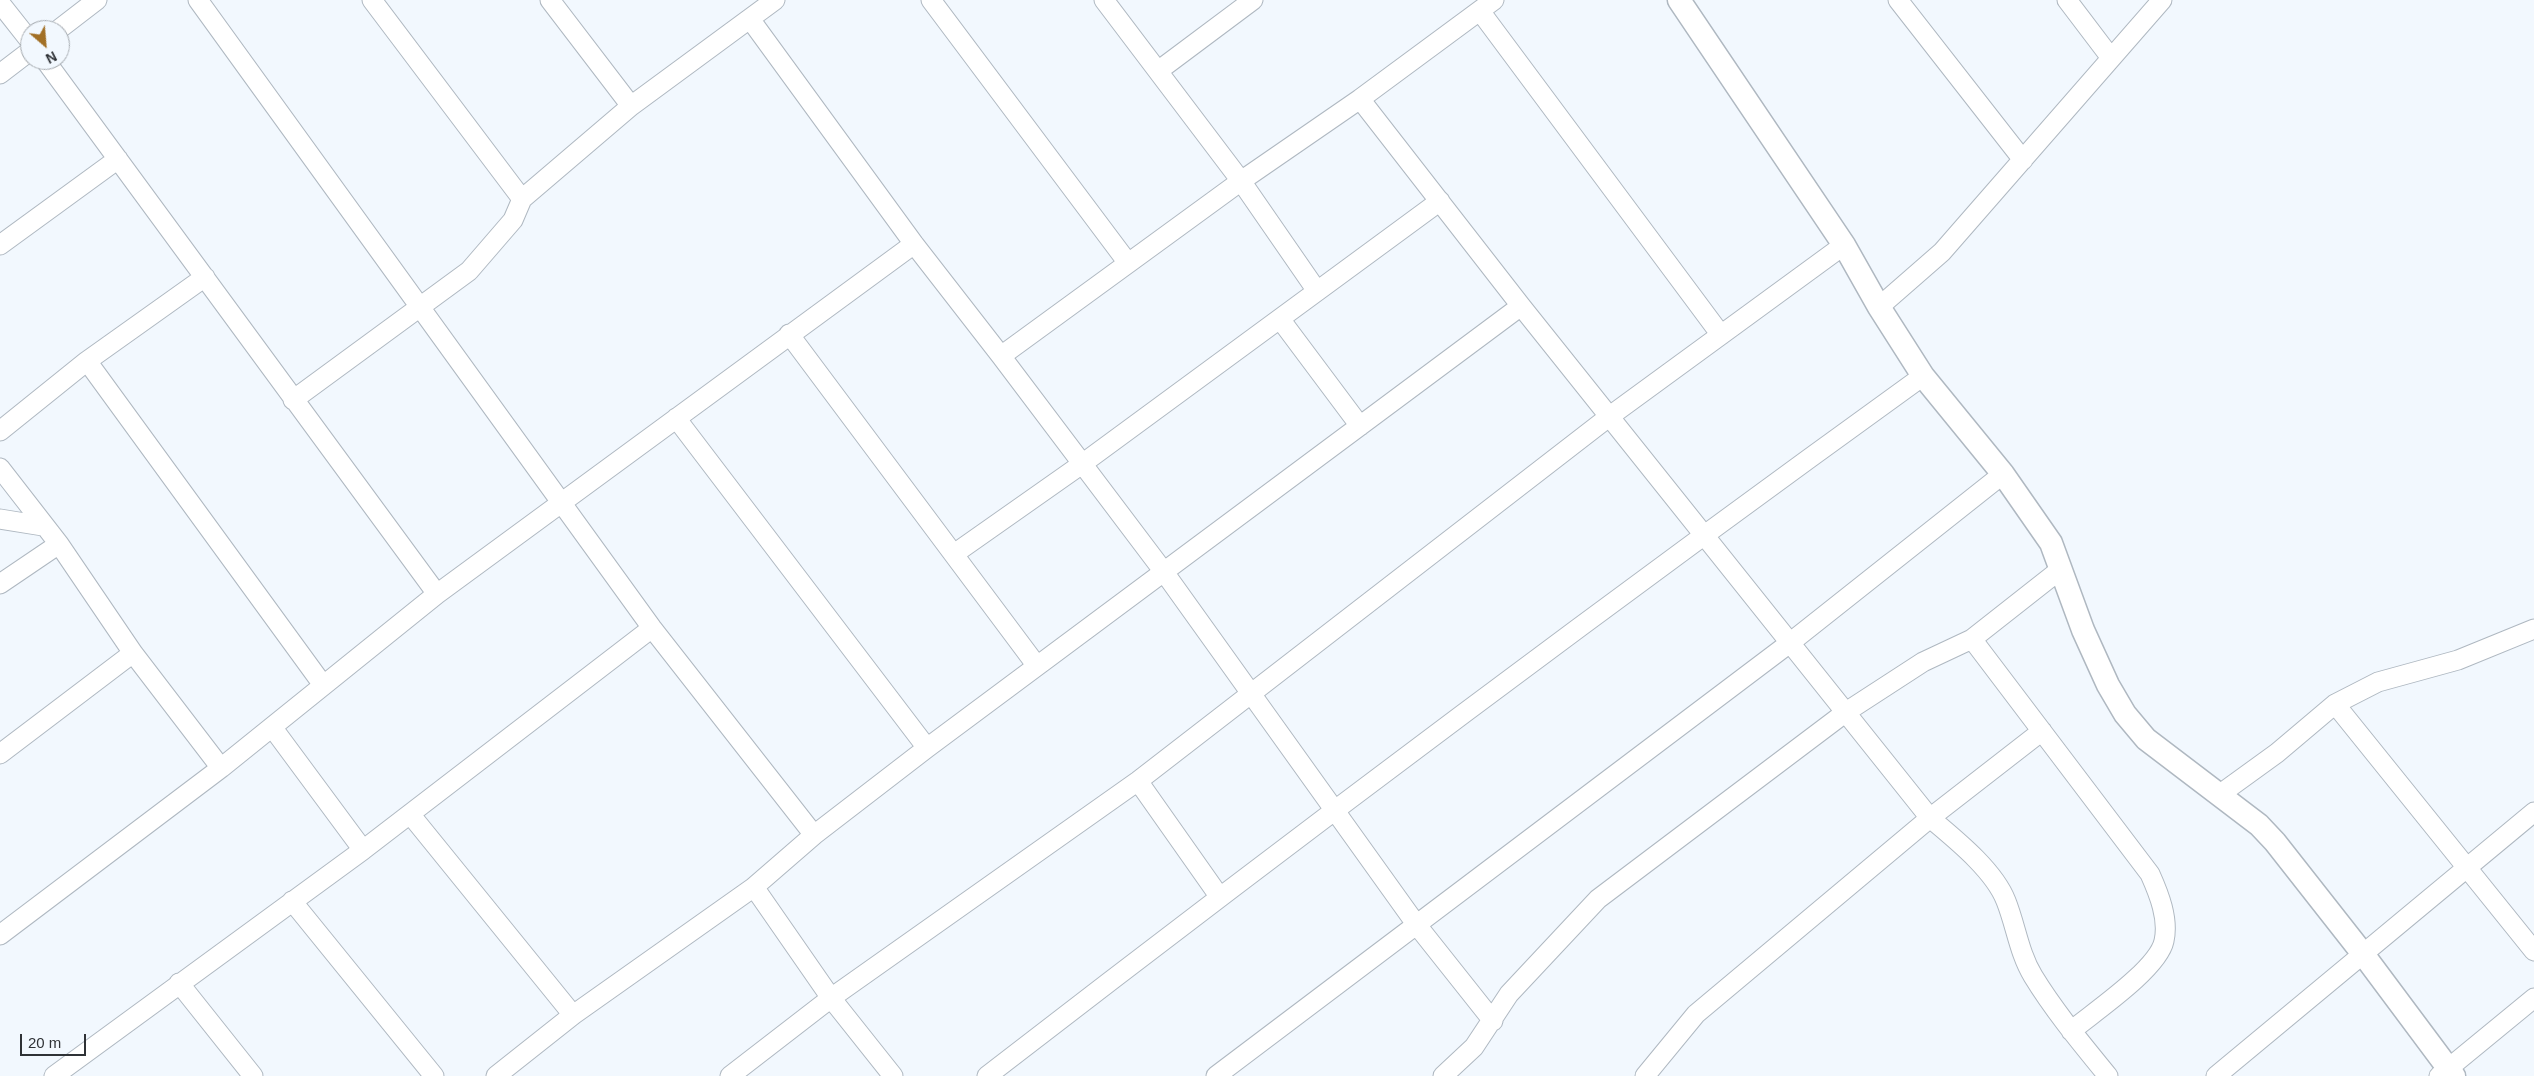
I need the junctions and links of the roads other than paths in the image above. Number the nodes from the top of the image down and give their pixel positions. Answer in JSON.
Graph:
{"nodes":[{"id":1,"x":97,"y":0,"type":"edge"},
{"id":2,"x":198,"y":0,"type":"edge"},
{"id":3,"x":372,"y":0,"type":"edge"},
{"id":4,"x":550,"y":0,"type":"edge"},
{"id":5,"x":775,"y":0,"type":"edge"},
{"id":6,"x":931,"y":0,"type":"edge"},
{"id":7,"x":1104,"y":0,"type":"edge"},
{"id":8,"x":1253,"y":0,"type":"edge"},
{"id":9,"x":1679,"y":0,"type":"edge"},
{"id":10,"x":1898,"y":0,"type":"edge"},
{"id":11,"x":2067,"y":0,"type":"edge"},
{"id":12,"x":2162,"y":0,"type":"edge"},
{"id":13,"x":0,"y":3,"type":"edge"},
{"id":14,"x":1487,"y":5,"type":"edge"},
{"id":15,"x":750,"y":19,"type":"junction"},
{"id":16,"x":70,"y":21,"type":"edge"},
{"id":17,"x":20,"y":28,"type":"edge"},
{"id":18,"x":2111,"y":58,"type":"junction"},
{"id":19,"x":20,"y":59,"type":"edge"},
{"id":20,"x":52,"y":70,"type":"edge"},
{"id":21,"x":1158,"y":72,"type":"junction"},
{"id":22,"x":0,"y":74,"type":"edge"},
{"id":23,"x":1360,"y":99,"type":"junction"},
{"id":24,"x":631,"y":106,"type":"junction"},
{"id":25,"x":118,"y":159,"type":"junction"},
{"id":26,"x":2023,"y":160,"type":"junction"},
{"id":27,"x":1241,"y":181,"type":"junction"},
{"id":28,"x":522,"y":199,"type":"junction"},
{"id":29,"x":1440,"y":201,"type":"junction"},
{"id":30,"x":914,"y":244,"type":"junction"},
{"id":31,"x":0,"y":245,"type":"edge"},
{"id":32,"x":1844,"y":245,"type":"junction"},
{"id":33,"x":1128,"y":263,"type":"junction"},
{"id":34,"x":205,"y":277,"type":"junction"},
{"id":35,"x":1318,"y":291,"type":"junction"},
{"id":36,"x":420,"y":306,"type":"junction"},
{"id":37,"x":1521,"y":306,"type":"junction"},
{"id":38,"x":1879,"y":307,"type":"junction"},
{"id":39,"x":1280,"y":318,"type":"junction"},
{"id":40,"x":790,"y":334,"type":"junction"},
{"id":41,"x":1721,"y":334,"type":"junction"},
{"id":42,"x":1001,"y":356,"type":"junction"},
{"id":43,"x":87,"y":361,"type":"junction"},
{"id":44,"x":1923,"y":376,"type":"junction"},
{"id":45,"x":293,"y":400,"type":"junction"},
{"id":46,"x":1610,"y":416,"type":"junction"},
{"id":47,"x":676,"y":418,"type":"junction"},
{"id":48,"x":1360,"y":426,"type":"junction"},
{"id":49,"x":0,"y":431,"type":"edge"},
{"id":50,"x":1082,"y":464,"type":"junction"},
{"id":51,"x":0,"y":468,"type":"edge"},
{"id":52,"x":2003,"y":474,"type":"junction"},
{"id":53,"x":562,"y":501,"type":"junction"},
{"id":54,"x":0,"y":519,"type":"edge"},
{"id":55,"x":43,"y":526,"type":"junction"},
{"id":56,"x":1702,"y":535,"type":"junction"},
{"id":57,"x":59,"y":544,"type":"junction"},
{"id":58,"x":954,"y":554,"type":"junction"},
{"id":59,"x":2061,"y":569,"type":"junction"},
{"id":60,"x":1164,"y":572,"type":"junction"},
{"id":61,"x":0,"y":584,"type":"edge"},
{"id":62,"x":438,"y":594,"type":"junction"},
{"id":63,"x":652,"y":628,"type":"junction"},
{"id":64,"x":2534,"y":629,"type":"edge"},
{"id":65,"x":1972,"y":639,"type":"junction"},
{"id":66,"x":1791,"y":642,"type":"junction"},
{"id":67,"x":133,"y":653,"type":"junction"},
{"id":68,"x":1037,"y":666,"type":"junction"},
{"id":69,"x":323,"y":685,"type":"junction"},
{"id":70,"x":1251,"y":694,"type":"junction"},
{"id":71,"x":2334,"y":704,"type":"junction"},
{"id":72,"x":1846,"y":712,"type":"junction"},
{"id":73,"x":272,"y":727,"type":"junction"},
{"id":74,"x":2042,"y":731,"type":"junction"},
{"id":75,"x":927,"y":748,"type":"junction"},
{"id":76,"x":0,"y":754,"type":"edge"},
{"id":77,"x":221,"y":768,"type":"junction"},
{"id":78,"x":1138,"y":781,"type":"junction"},
{"id":79,"x":2219,"y":795,"type":"junction"},
{"id":80,"x":1334,"y":810,"type":"junction"},
{"id":81,"x":2534,"y":812,"type":"edge"},
{"id":82,"x":410,"y":814,"type":"junction"},
{"id":83,"x":1930,"y":818,"type":"junction"},
{"id":84,"x":814,"y":835,"type":"junction"},
{"id":85,"x":363,"y":850,"type":"junction"},
{"id":86,"x":2467,"y":868,"type":"junction"},
{"id":87,"x":754,"y":887,"type":"junction"},
{"id":88,"x":1219,"y":896,"type":"junction"},
{"id":89,"x":292,"y":901,"type":"junction"},
{"id":90,"x":1416,"y":924,"type":"junction"},
{"id":91,"x":0,"y":935,"type":"edge"},
{"id":92,"x":2534,"y":951,"type":"edge"},
{"id":93,"x":2363,"y":954,"type":"junction"},
{"id":94,"x":179,"y":983,"type":"junction"},
{"id":95,"x":831,"y":998,"type":"junction"},
{"id":96,"x":2534,"y":998,"type":"edge"},
{"id":97,"x":574,"y":1015,"type":"junction"},
{"id":98,"x":1492,"y":1021,"type":"junction"},
{"id":99,"x":2071,"y":1031,"type":"junction"},
{"id":100,"x":66,"y":1072,"type":"edge"},
{"id":101,"x":2447,"y":1074,"type":"edge"},
{"id":102,"x":253,"y":1076,"type":"edge"},
{"id":103,"x":434,"y":1076,"type":"edge"},
{"id":104,"x":496,"y":1076,"type":"edge"},
{"id":105,"x":730,"y":1076,"type":"edge"},
{"id":106,"x":893,"y":1076,"type":"edge"},
{"id":107,"x":987,"y":1076,"type":"edge"},
{"id":108,"x":1216,"y":1076,"type":"edge"},
{"id":109,"x":1443,"y":1076,"type":"edge"},
{"id":110,"x":1645,"y":1076,"type":"edge"},
{"id":111,"x":2108,"y":1076,"type":"edge"},
{"id":112,"x":2216,"y":1076,"type":"edge"}],
"edges":[{"from":1,"to":16,"type":"street"},
{"from":2,"to":36,"type":"street"},
{"from":3,"to":28,"type":"street"},
{"from":4,"to":24,"type":"street"},
{"from":5,"to":15,"type":"street"},
{"from":6,"to":33,"type":"street"},
{"from":7,"to":21,"type":"street"},
{"from":8,"to":21,"type":"street"},
{"from":9,"to":32,"type":"street"},
{"from":10,"to":26,"type":"street"},
{"from":11,"to":18,"type":"street"},
{"from":12,"to":18,"type":"street"},
{"from":13,"to":17,"type":"street"},
{"from":14,"to":23,"type":"street"},
{"from":14,"to":41,"type":"street"},
{"from":15,"to":24,"type":"street"},
{"from":15,"to":30,"type":"street"},
{"from":18,"to":26,"type":"street"},
{"from":19,"to":22,"type":"street"},
{"from":20,"to":25,"type":"street"},
{"from":21,"to":27,"type":"street"},
{"from":23,"to":27,"type":"street"},
{"from":23,"to":29,"type":"street"},
{"from":24,"to":28,"type":"street"},
{"from":25,"to":31,"type":"street"},
{"from":25,"to":34,"type":"street"},
{"from":26,"to":38,"type":"street"},
{"from":27,"to":33,"type":"street"},
{"from":27,"to":35,"type":"street"},
{"from":28,"to":36,"type":"street"},
{"from":29,"to":35,"type":"street"},
{"from":29,"to":37,"type":"street"},
{"from":30,"to":40,"type":"street"},
{"from":30,"to":42,"type":"street"},
{"from":32,"to":38,"type":"street"},
{"from":32,"to":41,"type":"street"},
{"from":33,"to":42,"type":"street"},
{"from":34,"to":43,"type":"street"},
{"from":34,"to":45,"type":"street"},
{"from":35,"to":39,"type":"street"},
{"from":36,"to":45,"type":"street"},
{"from":36,"to":53,"type":"street"},
{"from":37,"to":46,"type":"street"},
{"from":37,"to":48,"type":"street"},
{"from":38,"to":44,"type":"street"},
{"from":39,"to":48,"type":"street"},
{"from":39,"to":50,"type":"street"},
{"from":40,"to":47,"type":"street"},
{"from":40,"to":58,"type":"street"},
{"from":41,"to":46,"type":"street"},
{"from":42,"to":50,"type":"street"},
{"from":43,"to":49,"type":"street"},
{"from":43,"to":69,"type":"street"},
{"from":44,"to":52,"type":"street"},
{"from":44,"to":56,"type":"street"},
{"from":45,"to":62,"type":"street"},
{"from":46,"to":56,"type":"street"},
{"from":46,"to":70,"type":"street"},
{"from":47,"to":53,"type":"street"},
{"from":47,"to":75,"type":"street"},
{"from":48,"to":60,"type":"street"},
{"from":50,"to":58,"type":"street"},
{"from":50,"to":60,"type":"street"},
{"from":51,"to":55,"type":"street"},
{"from":52,"to":59,"type":"street"},
{"from":52,"to":66,"type":"street"},
{"from":53,"to":62,"type":"street"},
{"from":53,"to":63,"type":"street"},
{"from":54,"to":55,"type":"street"},
{"from":55,"to":57,"type":"street"},
{"from":56,"to":66,"type":"street"},
{"from":56,"to":80,"type":"street"},
{"from":57,"to":61,"type":"street"},
{"from":57,"to":67,"type":"street"},
{"from":58,"to":68,"type":"street"},
{"from":59,"to":65,"type":"street"},
{"from":59,"to":79,"type":"street"},
{"from":60,"to":68,"type":"street"},
{"from":60,"to":70,"type":"street"},
{"from":62,"to":69,"type":"street"},
{"from":63,"to":82,"type":"street"},
{"from":63,"to":84,"type":"street"},
{"from":64,"to":71,"type":"street"},
{"from":65,"to":72,"type":"street"},
{"from":65,"to":74,"type":"street"},
{"from":66,"to":72,"type":"street"},
{"from":66,"to":90,"type":"street"},
{"from":67,"to":76,"type":"street"},
{"from":67,"to":77,"type":"street"},
{"from":68,"to":75,"type":"street"},
{"from":69,"to":73,"type":"street"},
{"from":70,"to":78,"type":"street"},
{"from":70,"to":80,"type":"street"},
{"from":71,"to":79,"type":"street"},
{"from":71,"to":86,"type":"street"},
{"from":72,"to":83,"type":"street"},
{"from":72,"to":98,"type":"street"},
{"from":73,"to":77,"type":"street"},
{"from":73,"to":85,"type":"street"},
{"from":74,"to":83,"type":"street"},
{"from":74,"to":99,"type":"street"},
{"from":75,"to":84,"type":"street"},
{"from":77,"to":91,"type":"street"},
{"from":78,"to":88,"type":"street"},
{"from":78,"to":95,"type":"street"},
{"from":79,"to":93,"type":"street"},
{"from":80,"to":88,"type":"street"},
{"from":80,"to":90,"type":"street"},
{"from":81,"to":86,"type":"street"},
{"from":82,"to":85,"type":"street"},
{"from":82,"to":97,"type":"street"},
{"from":83,"to":99,"type":"street"},
{"from":83,"to":110,"type":"street"},
{"from":84,"to":87,"type":"street"},
{"from":85,"to":89,"type":"street"},
{"from":86,"to":92,"type":"street"},
{"from":86,"to":93,"type":"street"},
{"from":87,"to":95,"type":"street"},
{"from":87,"to":97,"type":"street"},
{"from":88,"to":107,"type":"street"},
{"from":89,"to":94,"type":"street"},
{"from":89,"to":103,"type":"street"},
{"from":90,"to":98,"type":"street"},
{"from":90,"to":108,"type":"street"},
{"from":93,"to":101,"type":"street"},
{"from":93,"to":112,"type":"street"},
{"from":94,"to":100,"type":"street"},
{"from":94,"to":102,"type":"street"},
{"from":95,"to":105,"type":"street"},
{"from":95,"to":106,"type":"street"},
{"from":96,"to":101,"type":"street"},
{"from":97,"to":104,"type":"street"},
{"from":98,"to":109,"type":"street"},
{"from":99,"to":111,"type":"street"}]}
